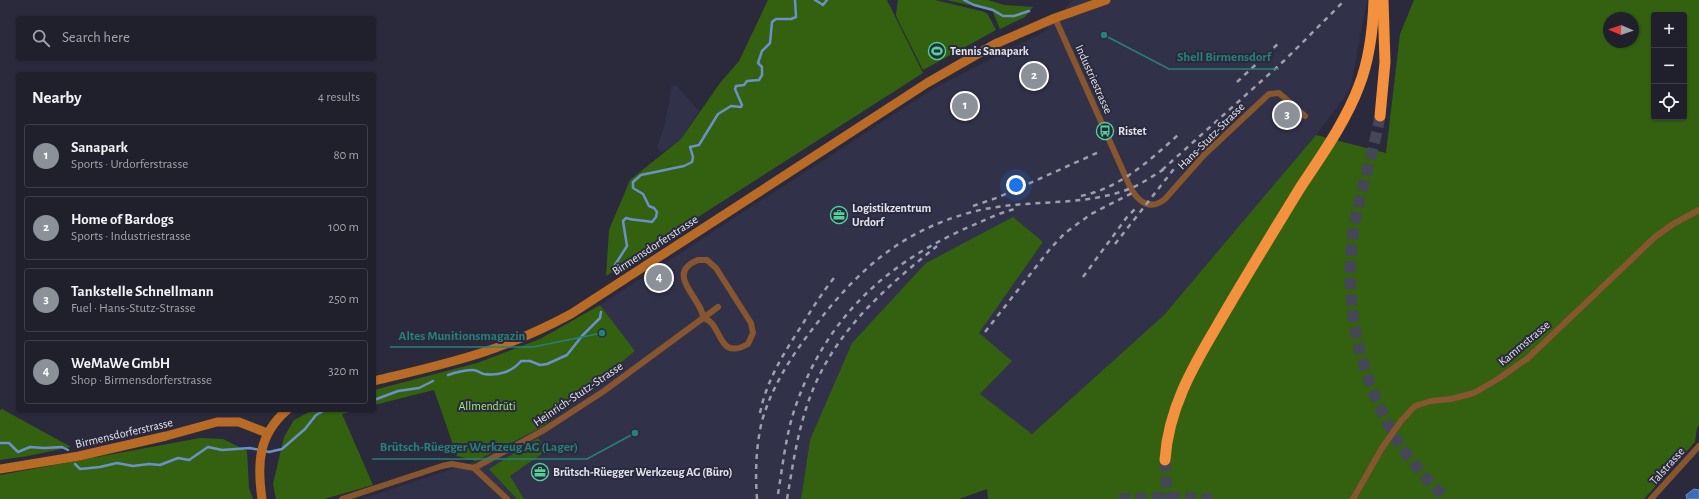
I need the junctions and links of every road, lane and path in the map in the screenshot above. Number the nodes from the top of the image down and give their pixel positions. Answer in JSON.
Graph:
{"nodes":[{"id":1,"x":1106,"y":0,"type":"edge"},
{"id":2,"x":1374,"y":0,"type":"edge"},
{"id":3,"x":1383,"y":0,"type":"edge"},
{"id":4,"x":1055,"y":18,"type":"junction"},
{"id":5,"x":1304,"y":116,"type":"dead end"},
{"id":6,"x":1380,"y":116,"type":"tunnel mouth"},
{"id":7,"x":1133,"y":192,"type":"joint"},
{"id":8,"x":1699,"y":210,"type":"edge"},
{"id":9,"x":718,"y":306,"type":"dead end"},
{"id":10,"x":703,"y":318,"type":"junction"},
{"id":11,"x":376,"y":380,"type":"edge"},
{"id":12,"x":285,"y":412,"type":"edge"},
{"id":13,"x":265,"y":437,"type":"junction"},
{"id":14,"x":1699,"y":446,"type":"edge"},
{"id":15,"x":1165,"y":460,"type":"tunnel mouth"},
{"id":16,"x":474,"y":468,"type":"junction"},
{"id":17,"x":0,"y":469,"type":"edge"},
{"id":18,"x":262,"y":499,"type":"edge"},
{"id":19,"x":342,"y":499,"type":"edge"},
{"id":20,"x":507,"y":499,"type":"edge"},
{"id":21,"x":1353,"y":499,"type":"edge"},
{"id":22,"x":1651,"y":499,"type":"edge"}],
"edges":[{"from":1,"to":4,"type":"main road","name":"Birmensdorferstrasse"},
{"from":2,"to":15,"type":"highway"},
{"from":3,"to":6,"type":"highway"},
{"from":4,"to":7,"type":"street","name":"Industriestrasse"},
{"from":4,"to":11,"type":"main road","name":"Birmensdorferstrasse"},
{"from":5,"to":7,"type":"street","name":"Hans-Stutz-Strasse"},
{"from":8,"to":21,"type":"street","name":"Kammstrasse"},
{"from":9,"to":10,"type":"street","name":"Heinrich-Stutz-Strasse"},
{"from":10,"to":10,"type":"street"},
{"from":10,"to":16,"type":"street","name":"Heinrich-Stutz-Strasse"},
{"from":12,"to":13,"type":"main road"},
{"from":13,"to":17,"type":"main road","name":"Birmensdorferstrasse"},
{"from":13,"to":18,"type":"main road"},
{"from":14,"to":22,"type":"street","name":"Talstrasse"},
{"from":16,"to":19,"type":"street"},
{"from":16,"to":20,"type":"street"}]}
